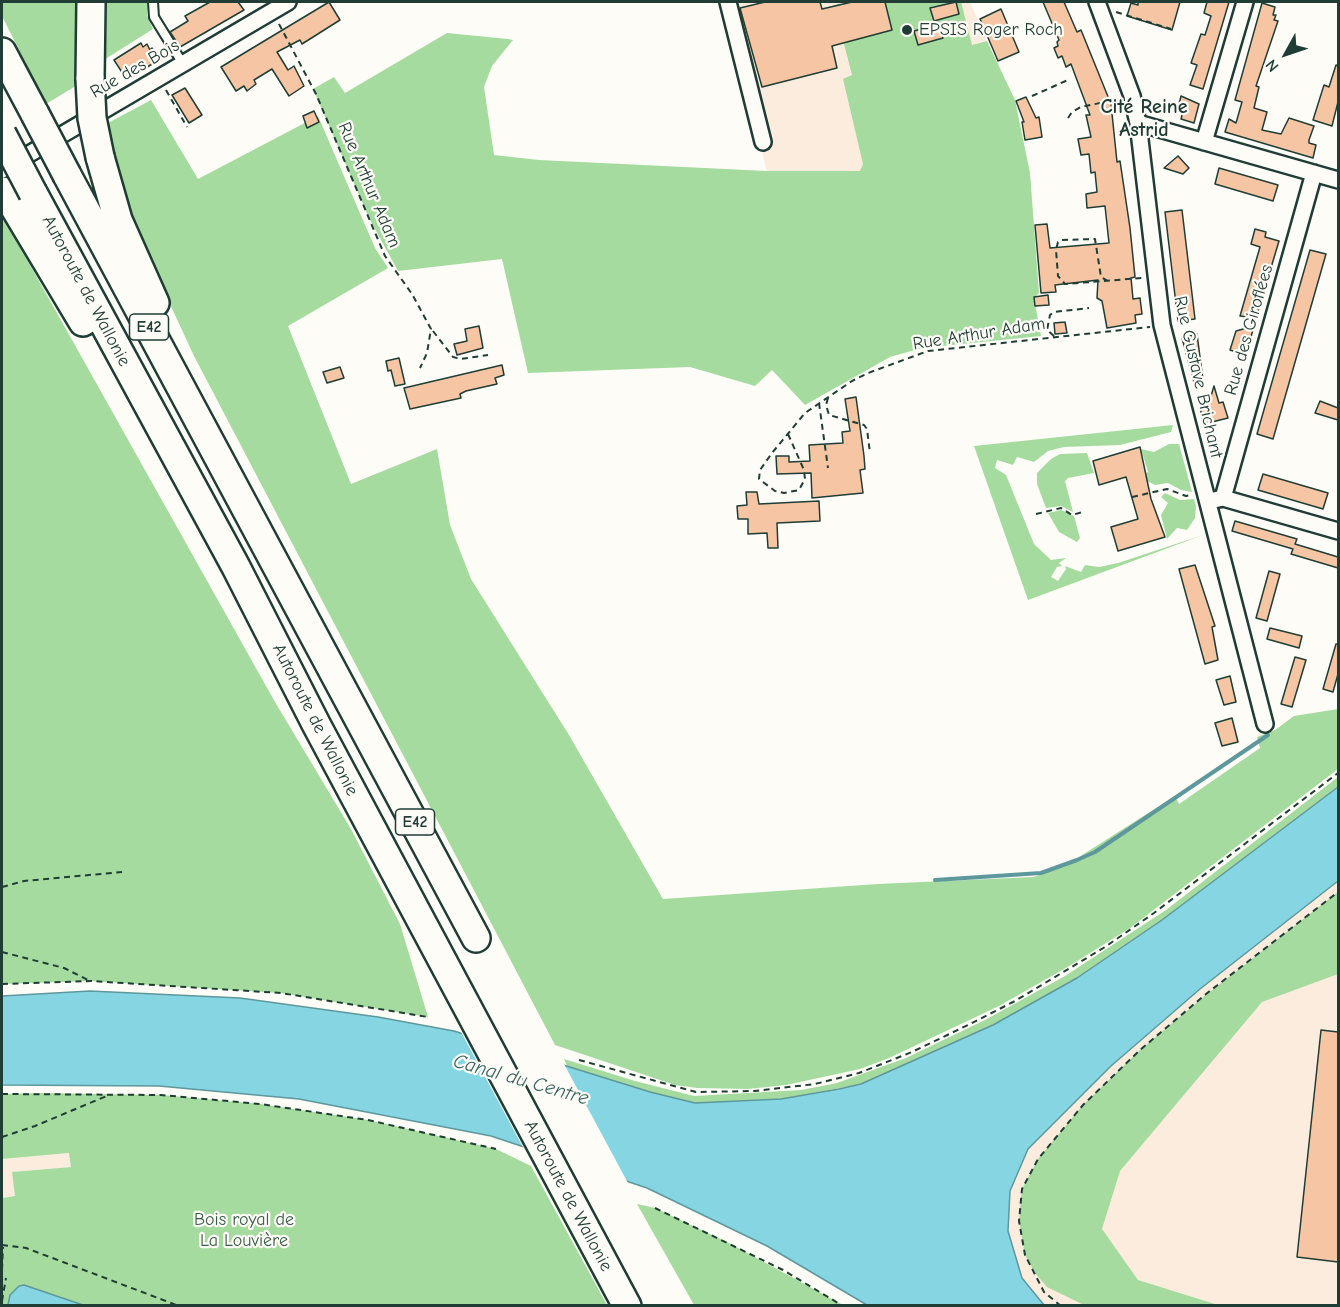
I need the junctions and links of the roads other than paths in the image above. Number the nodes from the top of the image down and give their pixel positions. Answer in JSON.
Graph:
{"nodes":[{"id":1,"x":91,"y":2,"type":"edge"},
{"id":2,"x":153,"y":2,"type":"edge"},
{"id":3,"x":288,"y":2,"type":"edge"},
{"id":4,"x":728,"y":2,"type":"edge"},
{"id":5,"x":1245,"y":2,"type":"edge"},
{"id":6,"x":1102,"y":6,"type":"edge"},
{"id":7,"x":2,"y":52,"type":"edge"},
{"id":8,"x":183,"y":64,"type":"junction"},
{"id":9,"x":1138,"y":123,"type":"junction"},
{"id":10,"x":2,"y":134,"type":"edge"},
{"id":11,"x":1204,"y":141,"type":"junction"},
{"id":12,"x":764,"y":142,"type":"dead end"},
{"id":13,"x":2,"y":170,"type":"edge"},
{"id":14,"x":1314,"y":173,"type":"junction"},
{"id":15,"x":1337,"y":175,"type":"edge"},
{"id":16,"x":16,"y":196,"type":"edge"},
{"id":17,"x":231,"y":480,"type":"junction"},
{"id":18,"x":1212,"y":497,"type":"junction"},
{"id":19,"x":1338,"y":531,"type":"edge"},
{"id":20,"x":236,"y":567,"type":"junction"},
{"id":21,"x":1265,"y":724,"type":"dead end"},
{"id":22,"x":476,"y":938,"type":"dead end"},
{"id":23,"x":623,"y":1299,"type":"edge"}],
"edges":[{"from":1,"to":17,"type":"highway","bridge":true},
{"from":2,"to":8,"type":"lane"},
{"from":3,"to":8,"type":"street","name":"Rue des Bois"},
{"from":4,"to":12,"type":"street"},
{"from":5,"to":11,"type":"street"},
{"from":6,"to":9,"type":"street","name":"Rue Gustave Brichant"},
{"from":7,"to":17,"type":"highway","number":"E42","bridge":true},
{"from":8,"to":13,"type":"street","name":"Rue des Bois"},
{"from":9,"to":11,"type":"street"},
{"from":9,"to":18,"type":"street","name":"Rue Gustave Brichant"},
{"from":10,"to":16,"type":"highway","name":"Autoroute de Wallonie","number":"E42","bridge":true},
{"from":11,"to":14,"type":"street"},
{"from":14,"to":15,"type":"street"},
{"from":14,"to":18,"type":"street","name":"Rue des Giroflées"},
{"from":16,"to":20,"type":"highway","name":"Autoroute de Wallonie","number":"E42"},
{"from":17,"to":20,"type":"highway"},
{"from":17,"to":22,"type":"highway","number":"E42"},
{"from":18,"to":19,"type":"street"},
{"from":18,"to":21,"type":"street","name":"Rue Gustave Brichant"},
{"from":20,"to":23,"type":"highway","name":"Autoroute de Wallonie","number":"E42"}]}
